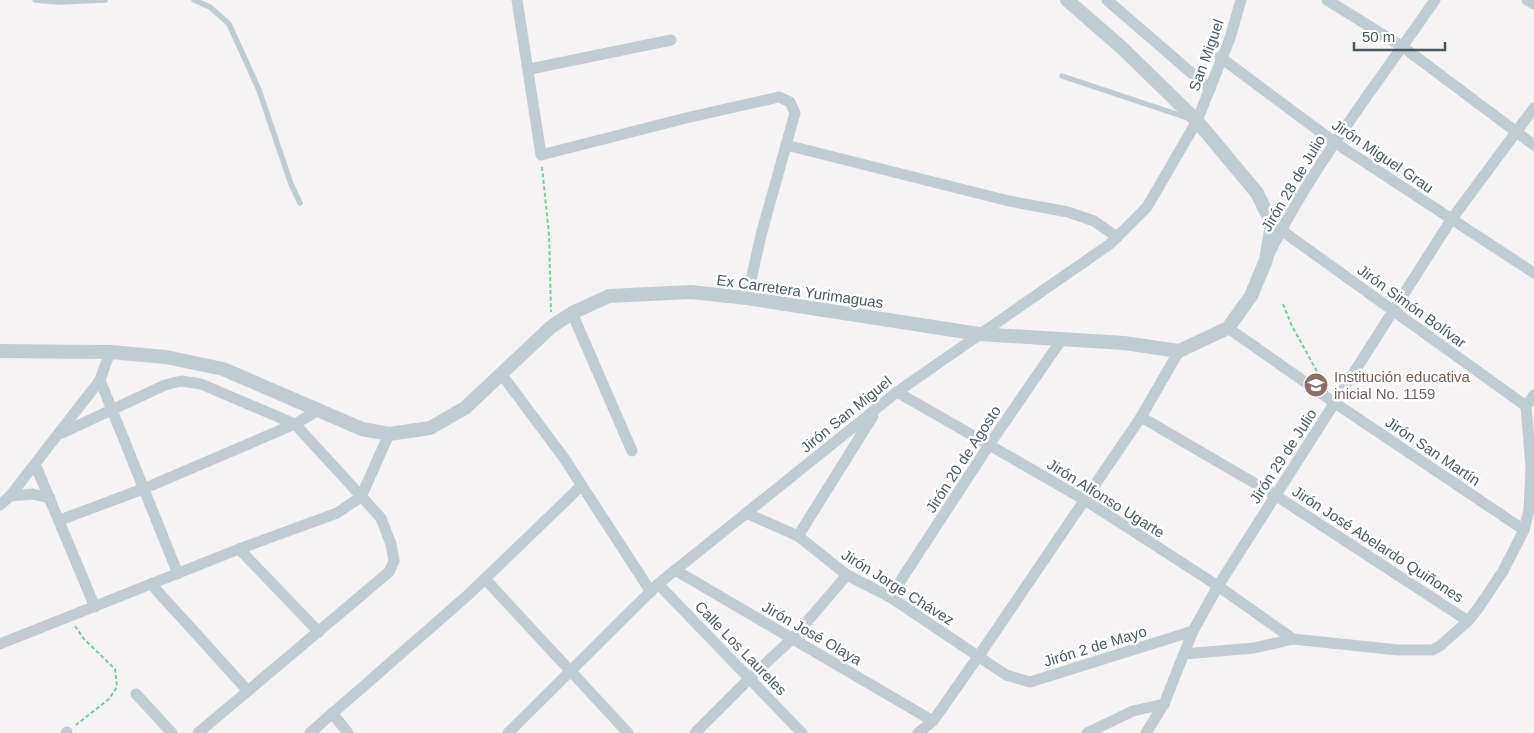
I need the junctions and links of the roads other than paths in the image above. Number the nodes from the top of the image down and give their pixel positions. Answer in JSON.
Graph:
{"nodes":[{"id":1,"x":35,"y":0,"type":"edge"},
{"id":2,"x":106,"y":0,"type":"edge"},
{"id":3,"x":194,"y":0,"type":"edge"},
{"id":4,"x":517,"y":0,"type":"edge"},
{"id":5,"x":1067,"y":0,"type":"edge"},
{"id":6,"x":1107,"y":0,"type":"edge"},
{"id":7,"x":1241,"y":0,"type":"edge"},
{"id":8,"x":1327,"y":0,"type":"edge"},
{"id":9,"x":1435,"y":0,"type":"edge"},
{"id":10,"x":1528,"y":0,"type":"edge"},
{"id":11,"x":1534,"y":4,"type":"edge"},
{"id":12,"x":671,"y":40,"type":"dead end"},
{"id":13,"x":1403,"y":46,"type":"junction"},
{"id":14,"x":1220,"y":57,"type":"junction"},
{"id":15,"x":530,"y":69,"type":"junction"},
{"id":16,"x":1062,"y":76,"type":"dead end"},
{"id":17,"x":1210,"y":89,"type":"junction"},
{"id":18,"x":1534,"y":108,"type":"edge"},
{"id":19,"x":1197,"y":121,"type":"junction"},
{"id":20,"x":1516,"y":133,"type":"junction"},
{"id":21,"x":1334,"y":142,"type":"junction"},
{"id":22,"x":786,"y":145,"type":"junction"},
{"id":23,"x":1534,"y":145,"type":"edge"},
{"id":24,"x":300,"y":203,"type":"dead end"},
{"id":25,"x":1451,"y":220,"type":"junction"},
{"id":26,"x":1282,"y":230,"type":"junction"},
{"id":27,"x":1117,"y":236,"type":"junction"},
{"id":28,"x":1266,"y":260,"type":"junction"},
{"id":29,"x":1534,"y":273,"type":"edge"},
{"id":30,"x":746,"y":298,"type":"junction"},
{"id":31,"x":1392,"y":310,"type":"junction"},
{"id":32,"x":572,"y":313,"type":"junction"},
{"id":33,"x":1228,"y":328,"type":"junction"},
{"id":34,"x":979,"y":334,"type":"junction"},
{"id":35,"x":1062,"y":339,"type":"junction"},
{"id":36,"x":0,"y":351,"type":"edge"},
{"id":37,"x":1179,"y":351,"type":"junction"},
{"id":38,"x":110,"y":352,"type":"junction"},
{"id":39,"x":502,"y":375,"type":"junction"},
{"id":40,"x":100,"y":380,"type":"junction"},
{"id":41,"x":897,"y":392,"type":"junction"},
{"id":42,"x":1534,"y":395,"type":"edge"},
{"id":43,"x":1335,"y":403,"type":"junction"},
{"id":44,"x":1526,"y":406,"type":"junction"},
{"id":45,"x":878,"y":407,"type":"junction"},
{"id":46,"x":112,"y":408,"type":"junction"},
{"id":47,"x":317,"y":411,"type":"junction"},
{"id":48,"x":1141,"y":417,"type":"junction"},
{"id":49,"x":295,"y":424,"type":"junction"},
{"id":50,"x":62,"y":432,"type":"junction"},
{"id":51,"x":389,"y":434,"type":"junction"},
{"id":52,"x":989,"y":445,"type":"junction"},
{"id":53,"x":632,"y":451,"type":"dead end"},
{"id":54,"x":36,"y":464,"type":"junction"},
{"id":55,"x":581,"y":486,"type":"junction"},
{"id":56,"x":143,"y":489,"type":"junction"},
{"id":57,"x":1275,"y":495,"type":"junction"},
{"id":58,"x":10,"y":496,"type":"junction"},
{"id":59,"x":361,"y":497,"type":"junction"},
{"id":60,"x":50,"y":498,"type":"junction"},
{"id":61,"x":1085,"y":500,"type":"junction"},
{"id":62,"x":0,"y":505,"type":"edge"},
{"id":63,"x":746,"y":514,"type":"junction"},
{"id":64,"x":60,"y":520,"type":"junction"},
{"id":65,"x":1524,"y":530,"type":"junction"},
{"id":66,"x":798,"y":536,"type":"junction"},
{"id":67,"x":238,"y":549,"type":"junction"},
{"id":68,"x":675,"y":570,"type":"junction"},
{"id":69,"x":178,"y":574,"type":"junction"},
{"id":70,"x":847,"y":575,"type":"junction"},
{"id":71,"x":486,"y":579,"type":"junction"},
{"id":72,"x":151,"y":584,"type":"junction"},
{"id":73,"x":1218,"y":586,"type":"junction"},
{"id":74,"x":655,"y":588,"type":"junction"},
{"id":75,"x":890,"y":597,"type":"junction"},
{"id":76,"x":94,"y":607,"type":"junction"},
{"id":77,"x":1468,"y":621,"type":"junction"},
{"id":78,"x":1192,"y":631,"type":"junction"},
{"id":79,"x":319,"y":632,"type":"junction"},
{"id":80,"x":792,"y":639,"type":"junction"},
{"id":81,"x":1292,"y":640,"type":"junction"},
{"id":82,"x":0,"y":644,"type":"edge"},
{"id":83,"x":1184,"y":654,"type":"junction"},
{"id":84,"x":978,"y":657,"type":"junction"},
{"id":85,"x":570,"y":671,"type":"junction"},
{"id":86,"x":1006,"y":675,"type":"joint"},
{"id":87,"x":750,"y":678,"type":"junction"},
{"id":88,"x":248,"y":691,"type":"junction"},
{"id":89,"x":136,"y":694,"type":"dead end"},
{"id":90,"x":1164,"y":704,"type":"junction"},
{"id":91,"x":332,"y":713,"type":"junction"},
{"id":92,"x":933,"y":721,"type":"junction"},
{"id":93,"x":172,"y":733,"type":"edge"},
{"id":94,"x":198,"y":733,"type":"edge"},
{"id":95,"x":310,"y":733,"type":"edge"},
{"id":96,"x":348,"y":733,"type":"edge"},
{"id":97,"x":508,"y":733,"type":"edge"},
{"id":98,"x":628,"y":733,"type":"edge"},
{"id":99,"x":695,"y":733,"type":"edge"},
{"id":100,"x":802,"y":733,"type":"edge"},
{"id":101,"x":918,"y":733,"type":"edge"},
{"id":102,"x":1087,"y":733,"type":"edge"},
{"id":103,"x":1146,"y":733,"type":"edge"}],
"edges":[{"from":1,"to":2,"type":"lane"},
{"from":3,"to":24,"type":"lane"},
{"from":4,"to":15,"type":"street"},
{"from":5,"to":19,"type":"street"},
{"from":6,"to":17,"type":"street"},
{"from":7,"to":14,"type":"street","name":"San Miguel"},
{"from":8,"to":13,"type":"street"},
{"from":9,"to":13,"type":"street","name":"Jirón 28 de Julio"},
{"from":10,"to":11,"type":"street"},
{"from":12,"to":15,"type":"street"},
{"from":13,"to":20,"type":"street"},
{"from":13,"to":21,"type":"street","name":"Jirón 28 de Julio"},
{"from":14,"to":17,"type":"street","name":"San Miguel"},
{"from":14,"to":21,"type":"street","name":"Jirón Miguel Grau"},
{"from":15,"to":22,"type":"street"},
{"from":16,"to":19,"type":"lane"},
{"from":17,"to":19,"type":"street","name":"San Miguel"},
{"from":18,"to":20,"type":"street","name":"Jirón 29 de Julio"},
{"from":19,"to":27,"type":"street","name":"Jirón San Miguel"},
{"from":19,"to":28,"type":"street"},
{"from":20,"to":23,"type":"street"},
{"from":20,"to":25,"type":"street","name":"Jirón 29 de Julio"},
{"from":21,"to":25,"type":"street","name":"Jirón Miguel Grau"},
{"from":21,"to":26,"type":"street","name":"Jirón 28 de Julio"},
{"from":22,"to":27,"type":"street"},
{"from":22,"to":30,"type":"street"},
{"from":25,"to":29,"type":"street","name":"Jirón Miguel Grau"},
{"from":25,"to":31,"type":"street","name":"Jirón 29 de Julio"},
{"from":26,"to":28,"type":"street","name":"Jirón 28 de Julio"},
{"from":26,"to":31,"type":"street","name":"Jirón Simón Bolívar"},
{"from":27,"to":34,"type":"street","name":"Jirón San Miguel"},
{"from":28,"to":33,"type":"street"},
{"from":30,"to":32,"type":"street","name":"Ex Carretera Yurimaguas"},
{"from":30,"to":34,"type":"street","name":"Ex Carretera Yurimaguas"},
{"from":31,"to":43,"type":"street","name":"Jirón 29 de Julio"},
{"from":31,"to":44,"type":"street","name":"Jirón Simón Bolívar"},
{"from":32,"to":39,"type":"street","name":"Ex Carretera Yurimaguas"},
{"from":32,"to":53,"type":"street"},
{"from":33,"to":37,"type":"street"},
{"from":33,"to":43,"type":"street","name":"Jirón San Martín"},
{"from":34,"to":35,"type":"street","name":"Ex Carretera Yurimaguas"},
{"from":34,"to":41,"type":"street","name":"Jirón San Miguel"},
{"from":35,"to":37,"type":"street","name":"Ex Carretera Yurimaguas"},
{"from":35,"to":52,"type":"street","name":"Jirón 20 de Agosto"},
{"from":36,"to":38,"type":"street","name":"Ex Carretera Yurimaguas"},
{"from":37,"to":48,"type":"street"},
{"from":38,"to":40,"type":"street"},
{"from":38,"to":47,"type":"street","name":"Ex Carretera Yurimaguas"},
{"from":39,"to":51,"type":"street","name":"Ex Carretera Yurimaguas"},
{"from":39,"to":55,"type":"street","name":"Calle Los Laureles"},
{"from":40,"to":46,"type":"street"},
{"from":40,"to":50,"type":"street"},
{"from":41,"to":45,"type":"street","name":"Jirón San Miguel"},
{"from":41,"to":52,"type":"street","name":"Jirón Alfonso Ugarte"},
{"from":42,"to":44,"type":"street"},
{"from":43,"to":57,"type":"street","name":"Jirón 29 de Julio"},
{"from":43,"to":65,"type":"street","name":"Jirón San Martín"},
{"from":44,"to":65,"type":"street"},
{"from":45,"to":63,"type":"street","name":"Jirón San Miguel"},
{"from":45,"to":66,"type":"street"},
{"from":46,"to":49,"type":"street"},
{"from":46,"to":50,"type":"street"},
{"from":46,"to":56,"type":"street"},
{"from":47,"to":49,"type":"street"},
{"from":47,"to":51,"type":"street","name":"Ex Carretera Yurimaguas"},
{"from":48,"to":57,"type":"street","name":"Jirón José Abelardo Quiñones"},
{"from":48,"to":61,"type":"street"},
{"from":49,"to":56,"type":"street"},
{"from":49,"to":59,"type":"street"},
{"from":50,"to":54,"type":"street"},
{"from":51,"to":59,"type":"street"},
{"from":52,"to":61,"type":"street","name":"Jirón Alfonso Ugarte"},
{"from":52,"to":75,"type":"street","name":"Jirón 20 de Agosto"},
{"from":54,"to":58,"type":"street"},
{"from":54,"to":60,"type":"street"},
{"from":55,"to":71,"type":"street"},
{"from":55,"to":74,"type":"street","name":"Calle Los Laureles"},
{"from":56,"to":64,"type":"street"},
{"from":56,"to":69,"type":"street"},
{"from":57,"to":73,"type":"street","name":"Jirón 29 de Julio"},
{"from":57,"to":77,"type":"street","name":"Jirón José Abelardo Quiñones"},
{"from":58,"to":60,"type":"street"},
{"from":58,"to":62,"type":"street"},
{"from":59,"to":67,"type":"street"},
{"from":59,"to":79,"type":"street"},
{"from":60,"to":64,"type":"street"},
{"from":61,"to":73,"type":"street","name":"Jirón Alfonso Ugarte"},
{"from":61,"to":84,"type":"street"},
{"from":63,"to":66,"type":"street","name":"Jirón Jorge Chávez"},
{"from":63,"to":68,"type":"street","name":"Jirón San Miguel"},
{"from":64,"to":76,"type":"street"},
{"from":65,"to":77,"type":"street"},
{"from":66,"to":70,"type":"street","name":"Jirón Jorge Chávez"},
{"from":67,"to":69,"type":"street"},
{"from":67,"to":79,"type":"street"},
{"from":68,"to":74,"type":"street","name":"Jirón San Miguel"},
{"from":68,"to":80,"type":"street","name":"Jirón José Olaya"},
{"from":69,"to":72,"type":"street"},
{"from":70,"to":75,"type":"street","name":"Jirón Jorge Chávez"},
{"from":70,"to":80,"type":"street"},
{"from":71,"to":85,"type":"street"},
{"from":71,"to":91,"type":"street"},
{"from":72,"to":76,"type":"street"},
{"from":72,"to":88,"type":"street"},
{"from":73,"to":78,"type":"street","name":"Jirón 29 de Julio"},
{"from":73,"to":81,"type":"street","name":"Jirón Alfonso Ugarte"},
{"from":74,"to":85,"type":"street","name":"Jirón San Miguel"},
{"from":74,"to":87,"type":"street","name":"Calle Los Laureles"},
{"from":75,"to":84,"type":"street","name":"Jirón Jorge Chávez"},
{"from":76,"to":82,"type":"street"},
{"from":77,"to":81,"type":"street"},
{"from":78,"to":83,"type":"street","name":"Jirón 29 de Julio"},
{"from":78,"to":86,"type":"street","name":"Jirón 2 de Mayo"},
{"from":79,"to":88,"type":"street"},
{"from":80,"to":87,"type":"street"},
{"from":80,"to":92,"type":"street","name":"Jirón José Olaya"},
{"from":81,"to":83,"type":"street"},
{"from":83,"to":90,"type":"street","name":"Jirón 29 de Julio"},
{"from":84,"to":86,"type":"street","name":"Jirón Jorge Chávez"},
{"from":84,"to":92,"type":"street"},
{"from":85,"to":97,"type":"street","name":"Jirón San Miguel"},
{"from":85,"to":98,"type":"street"},
{"from":87,"to":99,"type":"street"},
{"from":87,"to":100,"type":"street","name":"Calle Los Laureles"},
{"from":88,"to":94,"type":"street"},
{"from":89,"to":93,"type":"street"},
{"from":90,"to":102,"type":"street"},
{"from":90,"to":103,"type":"street","name":"Jirón 29 de Julio"},
{"from":91,"to":95,"type":"street"},
{"from":91,"to":96,"type":"street"},
{"from":92,"to":101,"type":"street"}]}
